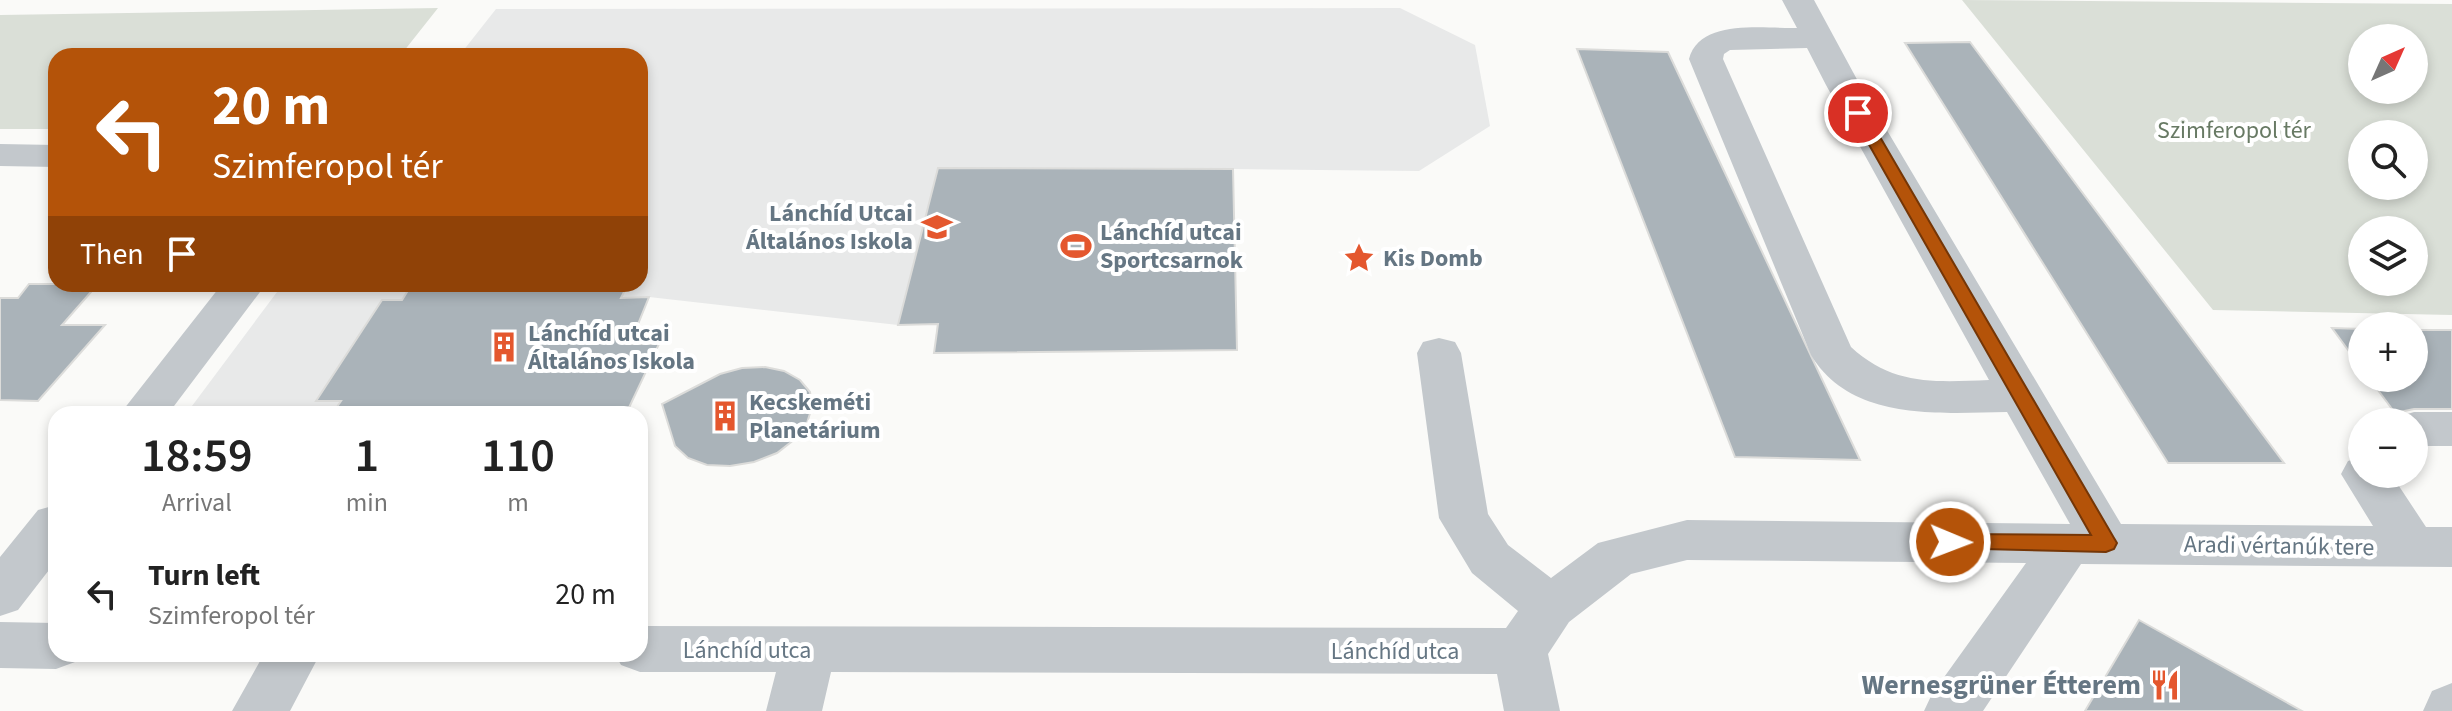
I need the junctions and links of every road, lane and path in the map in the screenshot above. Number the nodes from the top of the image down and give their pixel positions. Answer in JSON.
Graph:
{"nodes":[{"id":1,"x":1798,"y":0,"type":"edge"},
{"id":2,"x":1818,"y":38,"type":"junction"},
{"id":3,"x":0,"y":155,"type":"edge"},
{"id":4,"x":48,"y":156,"type":"edge"},
{"id":5,"x":239,"y":292,"type":"edge"},
{"id":6,"x":1439,"y":353,"type":"dead end"},
{"id":7,"x":2023,"y":395,"type":"junction"},
{"id":8,"x":149,"y":406,"type":"edge"},
{"id":9,"x":2428,"y":429,"type":"edge"},
{"id":10,"x":2452,"y":429,"type":"edge"},
{"id":11,"x":2378,"y":488,"type":"edge"},
{"id":12,"x":48,"y":534,"type":"edge"},
{"id":13,"x":2087,"y":543,"type":"junction"},
{"id":14,"x":2432,"y":547,"type":"edge"},
{"id":15,"x":0,"y":595,"type":"edge"},
{"id":16,"x":1550,"y":607,"type":"junction"},
{"id":17,"x":0,"y":645,"type":"edge"},
{"id":18,"x":48,"y":646,"type":"edge"},
{"id":19,"x":648,"y":649,"type":"edge"},
{"id":20,"x":809,"y":650,"type":"junction"},
{"id":21,"x":1520,"y":651,"type":"junction"},
{"id":22,"x":288,"y":662,"type":"edge"},
{"id":23,"x":260,"y":711,"type":"edge"},
{"id":24,"x":794,"y":711,"type":"edge"},
{"id":25,"x":1532,"y":711,"type":"edge"},
{"id":26,"x":1952,"y":711,"type":"edge"}],
"edges":[{"from":1,"to":2,"type":"street"},
{"from":2,"to":7,"type":"street"},
{"from":2,"to":7,"type":"street"},
{"from":3,"to":4,"type":"street"},
{"from":5,"to":8,"type":"street"},
{"from":6,"to":16,"type":"street"},
{"from":7,"to":13,"type":"street"},
{"from":9,"to":10,"type":"street"},
{"from":11,"to":14,"type":"street"},
{"from":12,"to":15,"type":"street"},
{"from":13,"to":14,"type":"street","name":"Aradi vértanúk tere"},
{"from":13,"to":16,"type":"street"},
{"from":13,"to":26,"type":"street"},
{"from":16,"to":21,"type":"street"},
{"from":17,"to":18,"type":"street"},
{"from":19,"to":20,"type":"street","name":"Lánchíd utca"},
{"from":20,"to":21,"type":"street","name":"Lánchíd utca"},
{"from":20,"to":24,"type":"street"},
{"from":21,"to":25,"type":"street"},
{"from":22,"to":23,"type":"street"}]}
